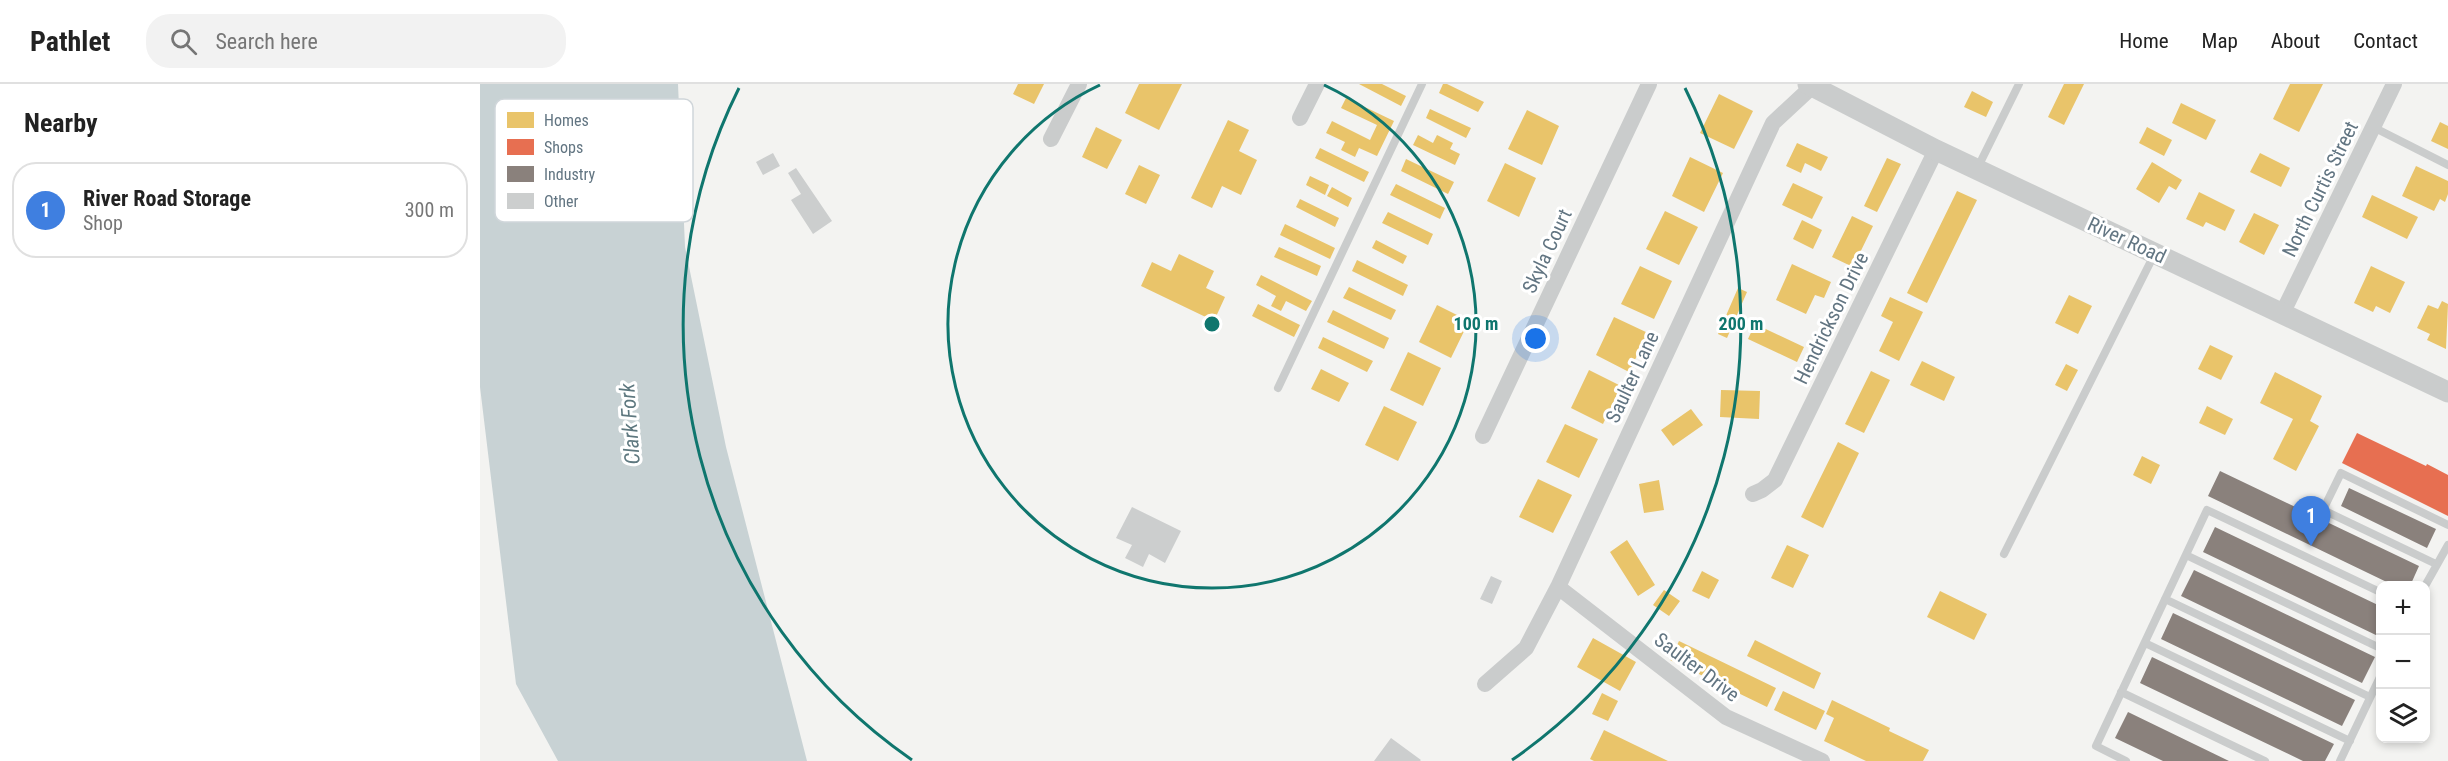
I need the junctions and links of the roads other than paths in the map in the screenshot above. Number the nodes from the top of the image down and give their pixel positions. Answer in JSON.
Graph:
{"nodes":[{"id":1,"x":1079,"y":84,"type":"edge"},
{"id":2,"x":1317,"y":84,"type":"edge"},
{"id":3,"x":1422,"y":84,"type":"edge"},
{"id":4,"x":1649,"y":84,"type":"edge"},
{"id":5,"x":2019,"y":84,"type":"edge"},
{"id":6,"x":2394,"y":84,"type":"edge"},
{"id":7,"x":1813,"y":85,"type":"edge"},
{"id":8,"x":1300,"y":118,"type":"dead end"},
{"id":9,"x":2373,"y":127,"type":"junction"},
{"id":10,"x":1051,"y":139,"type":"dead end"},
{"id":11,"x":1936,"y":150,"type":"junction"},
{"id":12,"x":2448,"y":165,"type":"edge"},
{"id":13,"x":1976,"y":169,"type":"junction"},
{"id":14,"x":2155,"y":252,"type":"junction"},
{"id":15,"x":2283,"y":312,"type":"junction"},
{"id":16,"x":1278,"y":388,"type":"dead end"},
{"id":17,"x":2448,"y":392,"type":"edge"},
{"id":18,"x":1483,"y":436,"type":"dead end"},
{"id":19,"x":1753,"y":494,"type":"dead end"},
{"id":20,"x":2448,"y":525,"type":"edge"},
{"id":21,"x":2448,"y":545,"type":"edge"},
{"id":22,"x":2004,"y":554,"type":"dead end"},
{"id":23,"x":2186,"y":555,"type":"junction"},
{"id":24,"x":2436,"y":564,"type":"junction"},
{"id":25,"x":2427,"y":581,"type":"edge"},
{"id":26,"x":1558,"y":587,"type":"junction"},
{"id":27,"x":2376,"y":590,"type":"edge"},
{"id":28,"x":2165,"y":599,"type":"junction"},
{"id":29,"x":2145,"y":643,"type":"junction"},
{"id":30,"x":2376,"y":646,"type":"edge"},
{"id":31,"x":1485,"y":684,"type":"dead end"},
{"id":32,"x":2376,"y":685,"type":"edge"},
{"id":33,"x":2121,"y":692,"type":"junction"},
{"id":34,"x":2370,"y":697,"type":"junction"},
{"id":35,"x":2350,"y":741,"type":"junction"},
{"id":36,"x":1822,"y":761,"type":"edge"},
{"id":37,"x":2126,"y":761,"type":"edge"},
{"id":38,"x":2265,"y":761,"type":"edge"},
{"id":39,"x":2340,"y":761,"type":"edge"}],
"edges":[{"from":1,"to":10,"type":"street"},
{"from":2,"to":8,"type":"street"},
{"from":3,"to":16,"type":"lane"},
{"from":4,"to":18,"type":"street","name":"Skyla Court"},
{"from":5,"to":13,"type":"lane"},
{"from":6,"to":9,"type":"street","name":"North Curtis Street"},
{"from":7,"to":11,"type":"street","name":"River Road"},
{"from":7,"to":26,"type":"street","name":"Saulter Lane"},
{"from":9,"to":12,"type":"lane"},
{"from":9,"to":15,"type":"street","name":"North Curtis Street"},
{"from":11,"to":13,"type":"street","name":"River Road"},
{"from":11,"to":19,"type":"street","name":"Hendrickson Drive"},
{"from":13,"to":14,"type":"street","name":"River Road"},
{"from":14,"to":15,"type":"street","name":"River Road"},
{"from":14,"to":22,"type":"lane"},
{"from":15,"to":17,"type":"street","name":"River Road"},
{"from":20,"to":24,"type":"lane"},
{"from":21,"to":24,"type":"lane"},
{"from":23,"to":27,"type":"lane"},
{"from":23,"to":28,"type":"lane"},
{"from":23,"to":30,"type":"lane"},
{"from":24,"to":25,"type":"lane"},
{"from":26,"to":31,"type":"street","name":"Saulter Lane"},
{"from":26,"to":36,"type":"street","name":"Saulter Drive"},
{"from":28,"to":29,"type":"lane"},
{"from":28,"to":34,"type":"lane"},
{"from":29,"to":33,"type":"lane"},
{"from":29,"to":35,"type":"lane"},
{"from":32,"to":34,"type":"lane"},
{"from":33,"to":37,"type":"lane"},
{"from":33,"to":38,"type":"lane"},
{"from":34,"to":35,"type":"lane"},
{"from":35,"to":39,"type":"lane"}]}
